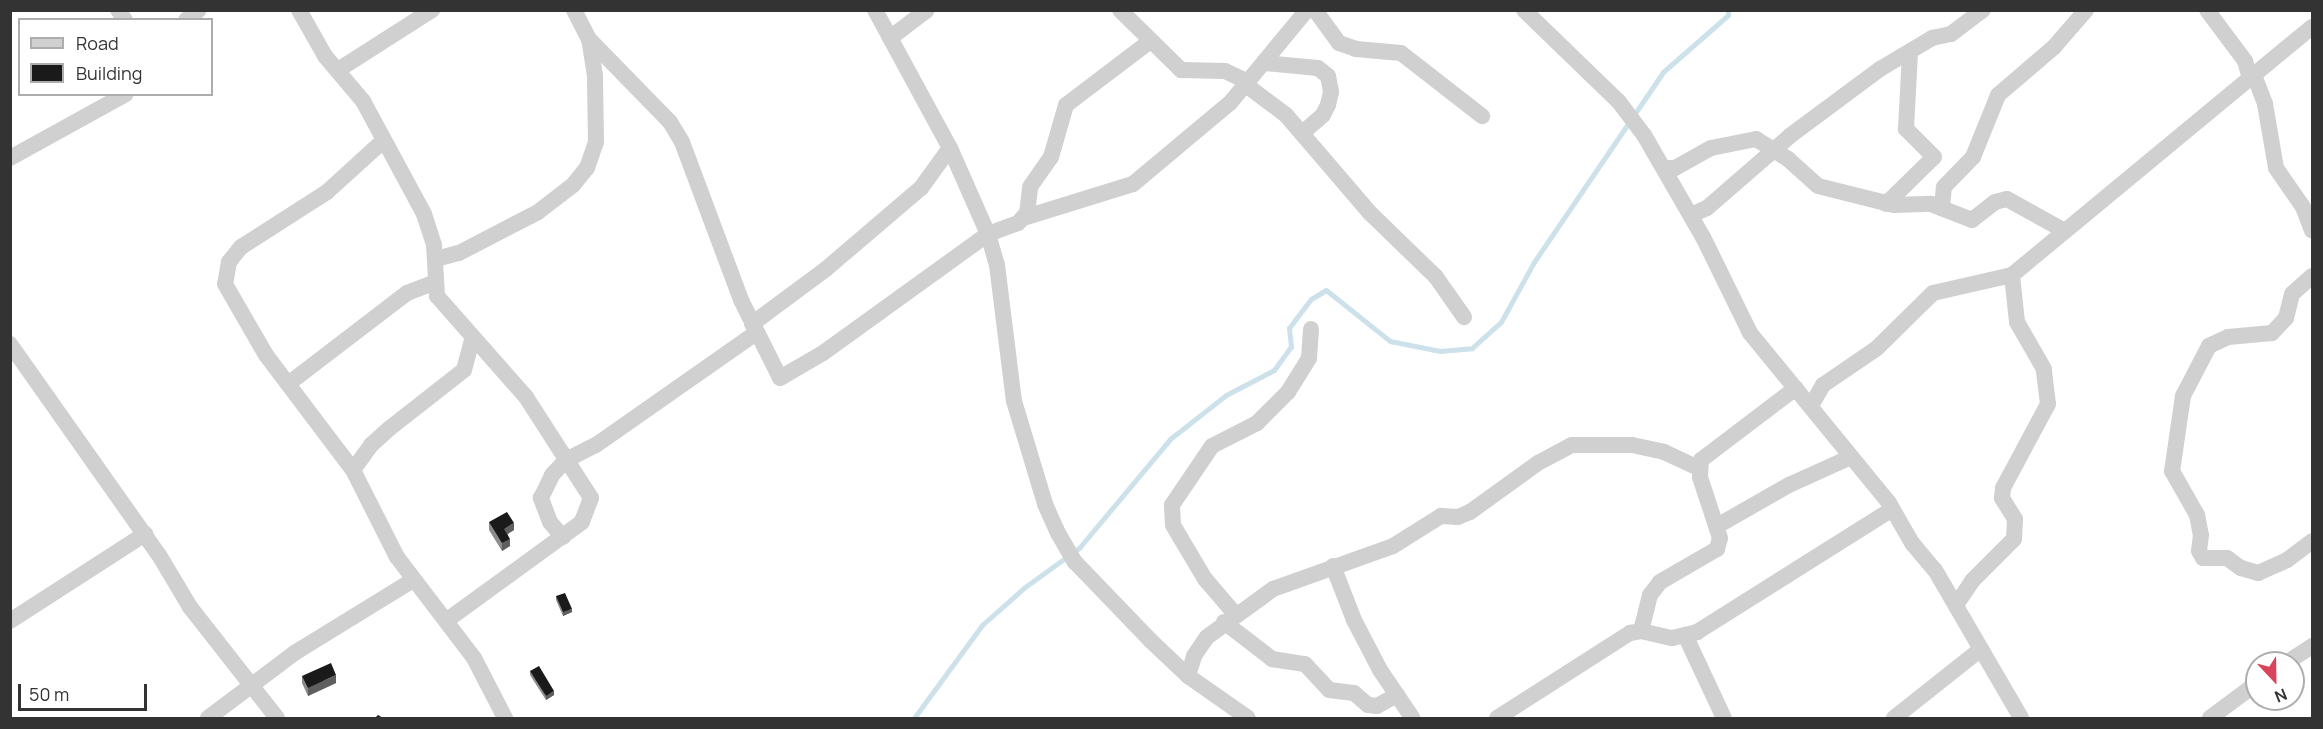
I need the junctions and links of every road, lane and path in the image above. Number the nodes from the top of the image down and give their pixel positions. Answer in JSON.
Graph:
{"nodes":[{"id":1,"x":299,"y":10,"type":"edge"},
{"id":2,"x":432,"y":10,"type":"edge"},
{"id":3,"x":574,"y":10,"type":"edge"},
{"id":4,"x":875,"y":10,"type":"edge"},
{"id":5,"x":927,"y":10,"type":"edge"},
{"id":6,"x":1120,"y":10,"type":"edge"},
{"id":7,"x":1307,"y":10,"type":"edge"},
{"id":8,"x":1315,"y":10,"type":"edge"},
{"id":9,"x":1524,"y":10,"type":"edge"},
{"id":10,"x":1983,"y":10,"type":"edge"},
{"id":11,"x":2086,"y":10,"type":"edge"},
{"id":12,"x":2207,"y":10,"type":"edge"},
{"id":13,"x":2311,"y":31,"type":"edge"},
{"id":14,"x":890,"y":38,"type":"junction"},
{"id":15,"x":589,"y":39,"type":"junction"},
{"id":16,"x":1149,"y":42,"type":"junction"},
{"id":17,"x":1910,"y":53,"type":"junction"},
{"id":18,"x":1264,"y":63,"type":"junction"},
{"id":19,"x":338,"y":70,"type":"junction"},
{"id":20,"x":2252,"y":76,"type":"junction"},
{"id":21,"x":1247,"y":83,"type":"junction"},
{"id":22,"x":122,"y":96,"type":"edge"},
{"id":23,"x":1482,"y":116,"type":"dead end"},
{"id":24,"x":1302,"y":133,"type":"junction"},
{"id":25,"x":382,"y":141,"type":"junction"},
{"id":26,"x":950,"y":148,"type":"junction"},
{"id":27,"x":1774,"y":149,"type":"junction"},
{"id":28,"x":10,"y":158,"type":"edge"},
{"id":29,"x":1664,"y":168,"type":"junction"},
{"id":30,"x":1886,"y":204,"type":"junction"},
{"id":31,"x":1942,"y":208,"type":"junction"},
{"id":32,"x":1691,"y":215,"type":"junction"},
{"id":33,"x":1023,"y":218,"type":"junction"},
{"id":34,"x":2313,"y":230,"type":"edge"},
{"id":35,"x":2065,"y":231,"type":"junction"},
{"id":36,"x":988,"y":234,"type":"junction"},
{"id":37,"x":436,"y":259,"type":"junction"},
{"id":38,"x":2012,"y":275,"type":"junction"},
{"id":39,"x":2313,"y":276,"type":"edge"},
{"id":40,"x":433,"y":283,"type":"junction"},
{"id":41,"x":1464,"y":317,"type":"dead end"},
{"id":42,"x":754,"y":329,"type":"junction"},
{"id":43,"x":1311,"y":329,"type":"dead end"},
{"id":44,"x":473,"y":338,"type":"junction"},
{"id":45,"x":10,"y":344,"type":"edge"},
{"id":46,"x":288,"y":384,"type":"junction"},
{"id":47,"x":1796,"y":387,"type":"junction"},
{"id":48,"x":1812,"y":404,"type":"junction"},
{"id":49,"x":1851,"y":457,"type":"junction"},
{"id":50,"x":566,"y":460,"type":"junction"},
{"id":51,"x":1699,"y":468,"type":"junction"},
{"id":52,"x":353,"y":470,"type":"junction"},
{"id":53,"x":1892,"y":509,"type":"junction"},
{"id":54,"x":1718,"y":526,"type":"junction"},
{"id":55,"x":145,"y":534,"type":"junction"},
{"id":56,"x":563,"y":537,"type":"junction"},
{"id":57,"x":2313,"y":541,"type":"edge"},
{"id":58,"x":1333,"y":566,"type":"junction"},
{"id":59,"x":413,"y":580,"type":"junction"},
{"id":60,"x":1956,"y":605,"type":"junction"},
{"id":61,"x":1230,"y":618,"type":"junction"},
{"id":62,"x":447,"y":620,"type":"junction"},
{"id":63,"x":10,"y":621,"type":"edge"},
{"id":64,"x":1641,"y":631,"type":"junction"},
{"id":65,"x":1686,"y":636,"type":"junction"},
{"id":66,"x":1981,"y":649,"type":"junction"},
{"id":67,"x":1188,"y":676,"type":"junction"},
{"id":68,"x":252,"y":686,"type":"junction"},
{"id":69,"x":2245,"y":692,"type":"edge"},
{"id":70,"x":1397,"y":695,"type":"junction"},
{"id":71,"x":1239,"y":716,"type":"edge"},
{"id":72,"x":1412,"y":717,"type":"dead end"},
{"id":73,"x":208,"y":718,"type":"edge"},
{"id":74,"x":277,"y":718,"type":"edge"},
{"id":75,"x":505,"y":718,"type":"edge"},
{"id":76,"x":1497,"y":718,"type":"edge"},
{"id":77,"x":1724,"y":718,"type":"edge"},
{"id":78,"x":1894,"y":718,"type":"edge"},
{"id":79,"x":2021,"y":718,"type":"edge"},
{"id":80,"x":2210,"y":718,"type":"edge"}],
"edges":[{"from":1,"to":19,"type":"street"},
{"from":2,"to":19,"type":"street"},
{"from":3,"to":15,"type":"street"},
{"from":4,"to":14,"type":"street"},
{"from":5,"to":14,"type":"street"},
{"from":6,"to":16,"type":"street"},
{"from":7,"to":18,"type":"street"},
{"from":8,"to":23,"type":"street"},
{"from":9,"to":29,"type":"street"},
{"from":10,"to":17,"type":"street"},
{"from":11,"to":31,"type":"street"},
{"from":12,"to":20,"type":"street"},
{"from":13,"to":20,"type":"street"},
{"from":14,"to":26,"type":"street"},
{"from":15,"to":37,"type":"street"},
{"from":15,"to":42,"type":"street"},
{"from":16,"to":21,"type":"street"},
{"from":16,"to":33,"type":"street"},
{"from":17,"to":27,"type":"street"},
{"from":17,"to":30,"type":"street"},
{"from":18,"to":21,"type":"street"},
{"from":18,"to":24,"type":"street"},
{"from":19,"to":25,"type":"street"},
{"from":20,"to":34,"type":"street"},
{"from":20,"to":35,"type":"street"},
{"from":21,"to":24,"type":"street"},
{"from":21,"to":33,"type":"street"},
{"from":22,"to":28,"type":"street"},
{"from":24,"to":41,"type":"street"},
{"from":25,"to":37,"type":"street"},
{"from":25,"to":46,"type":"street"},
{"from":26,"to":36,"type":"street"},
{"from":26,"to":42,"type":"street"},
{"from":27,"to":29,"type":"street"},
{"from":27,"to":30,"type":"street"},
{"from":27,"to":32,"type":"street"},
{"from":29,"to":32,"type":"street"},
{"from":30,"to":31,"type":"street"},
{"from":31,"to":35,"type":"street"},
{"from":32,"to":47,"type":"street"},
{"from":33,"to":36,"type":"street"},
{"from":35,"to":38,"type":"street"},
{"from":36,"to":42,"type":"street"},
{"from":36,"to":67,"type":"street"},
{"from":37,"to":40,"type":"street"},
{"from":38,"to":48,"type":"street"},
{"from":38,"to":60,"type":"street"},
{"from":39,"to":57,"type":"street"},
{"from":40,"to":44,"type":"street"},
{"from":40,"to":46,"type":"street"},
{"from":42,"to":50,"type":"street"},
{"from":43,"to":61,"type":"street"},
{"from":44,"to":50,"type":"street"},
{"from":44,"to":52,"type":"street"},
{"from":45,"to":55,"type":"street"},
{"from":46,"to":52,"type":"street"},
{"from":47,"to":48,"type":"street"},
{"from":47,"to":51,"type":"street"},
{"from":48,"to":49,"type":"street"},
{"from":49,"to":53,"type":"street"},
{"from":49,"to":54,"type":"street"},
{"from":50,"to":56,"type":"street"},
{"from":50,"to":56,"type":"street"},
{"from":51,"to":54,"type":"street"},
{"from":51,"to":58,"type":"street"},
{"from":52,"to":59,"type":"street"},
{"from":53,"to":60,"type":"street"},
{"from":53,"to":65,"type":"street"},
{"from":54,"to":64,"type":"street"},
{"from":55,"to":63,"type":"street"},
{"from":55,"to":68,"type":"street"},
{"from":56,"to":62,"type":"street"},
{"from":58,"to":61,"type":"street"},
{"from":58,"to":70,"type":"street"},
{"from":59,"to":62,"type":"street"},
{"from":59,"to":68,"type":"street"},
{"from":60,"to":66,"type":"street"},
{"from":61,"to":67,"type":"street"},
{"from":61,"to":70,"type":"street"},
{"from":62,"to":75,"type":"street"},
{"from":64,"to":65,"type":"street"},
{"from":64,"to":76,"type":"street"},
{"from":65,"to":77,"type":"street"},
{"from":66,"to":78,"type":"street"},
{"from":66,"to":79,"type":"street"},
{"from":67,"to":71,"type":"street"},
{"from":68,"to":73,"type":"street"},
{"from":68,"to":74,"type":"street"},
{"from":69,"to":80,"type":"street"},
{"from":70,"to":72,"type":"street"}]}
